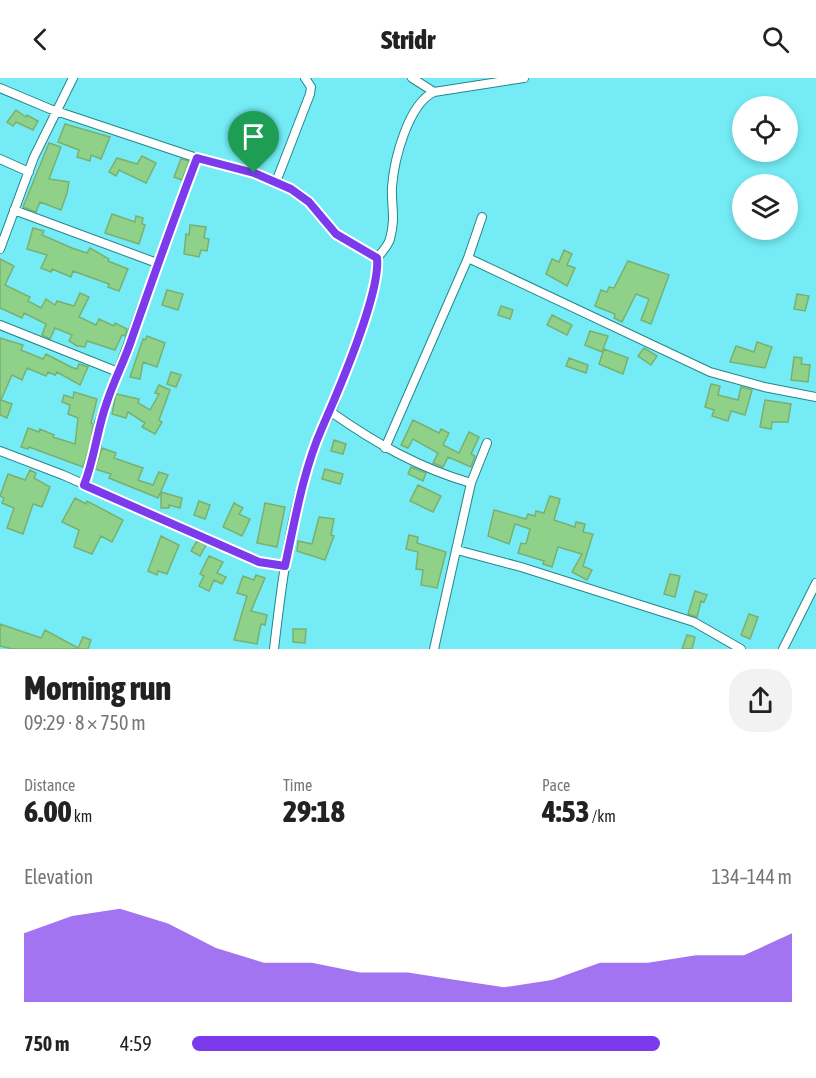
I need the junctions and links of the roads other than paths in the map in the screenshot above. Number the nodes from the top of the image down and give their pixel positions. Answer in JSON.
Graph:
{"nodes":[{"id":1,"x":73,"y":78,"type":"edge"},
{"id":2,"x":305,"y":78,"type":"edge"},
{"id":3,"x":412,"y":78,"type":"edge"},
{"id":4,"x":525,"y":78,"type":"edge"},
{"id":5,"x":0,"y":88,"type":"edge"},
{"id":6,"x":434,"y":92,"type":"junction"},
{"id":7,"x":56,"y":110,"type":"junction"},
{"id":8,"x":197,"y":158,"type":"junction"},
{"id":9,"x":0,"y":159,"type":"edge"},
{"id":10,"x":29,"y":172,"type":"junction"},
{"id":11,"x":276,"y":182,"type":"junction"},
{"id":12,"x":14,"y":210,"type":"junction"},
{"id":13,"x":482,"y":217,"type":"dead end"},
{"id":14,"x":0,"y":249,"type":"edge"},
{"id":15,"x":377,"y":258,"type":"junction"},
{"id":16,"x":468,"y":258,"type":"junction"},
{"id":17,"x":157,"y":263,"type":"junction"},
{"id":18,"x":0,"y":326,"type":"edge"},
{"id":19,"x":118,"y":372,"type":"junction"},
{"id":20,"x":816,"y":397,"type":"edge"},
{"id":21,"x":331,"y":412,"type":"junction"},
{"id":22,"x":487,"y":443,"type":"dead end"},
{"id":23,"x":385,"y":448,"type":"junction"},
{"id":24,"x":0,"y":452,"type":"edge"},
{"id":25,"x":471,"y":483,"type":"junction"},
{"id":26,"x":84,"y":485,"type":"junction"},
{"id":27,"x":457,"y":549,"type":"junction"},
{"id":28,"x":285,"y":566,"type":"junction"},
{"id":29,"x":816,"y":583,"type":"edge"},
{"id":30,"x":274,"y":649,"type":"edge"},
{"id":31,"x":434,"y":649,"type":"edge"},
{"id":32,"x":741,"y":649,"type":"edge"},
{"id":33,"x":783,"y":649,"type":"edge"}],
"edges":[{"from":1,"to":7,"type":"street"},
{"from":2,"to":11,"type":"street"},
{"from":3,"to":6,"type":"street"},
{"from":4,"to":6,"type":"street"},
{"from":5,"to":7,"type":"street"},
{"from":6,"to":15,"type":"street"},
{"from":7,"to":8,"type":"street"},
{"from":7,"to":10,"type":"street"},
{"from":8,"to":11,"type":"street"},
{"from":8,"to":17,"type":"street"},
{"from":9,"to":10,"type":"street"},
{"from":10,"to":12,"type":"street"},
{"from":11,"to":15,"type":"street"},
{"from":12,"to":14,"type":"street"},
{"from":12,"to":17,"type":"street"},
{"from":13,"to":16,"type":"street"},
{"from":15,"to":21,"type":"street"},
{"from":16,"to":20,"type":"street"},
{"from":16,"to":23,"type":"street"},
{"from":17,"to":19,"type":"street"},
{"from":18,"to":19,"type":"street"},
{"from":19,"to":26,"type":"street"},
{"from":21,"to":23,"type":"street"},
{"from":21,"to":28,"type":"street"},
{"from":22,"to":25,"type":"street"},
{"from":23,"to":25,"type":"street"},
{"from":24,"to":26,"type":"street"},
{"from":25,"to":27,"type":"street"},
{"from":26,"to":28,"type":"street"},
{"from":27,"to":31,"type":"street"},
{"from":27,"to":32,"type":"street"},
{"from":28,"to":30,"type":"street"},
{"from":29,"to":33,"type":"street"}]}
